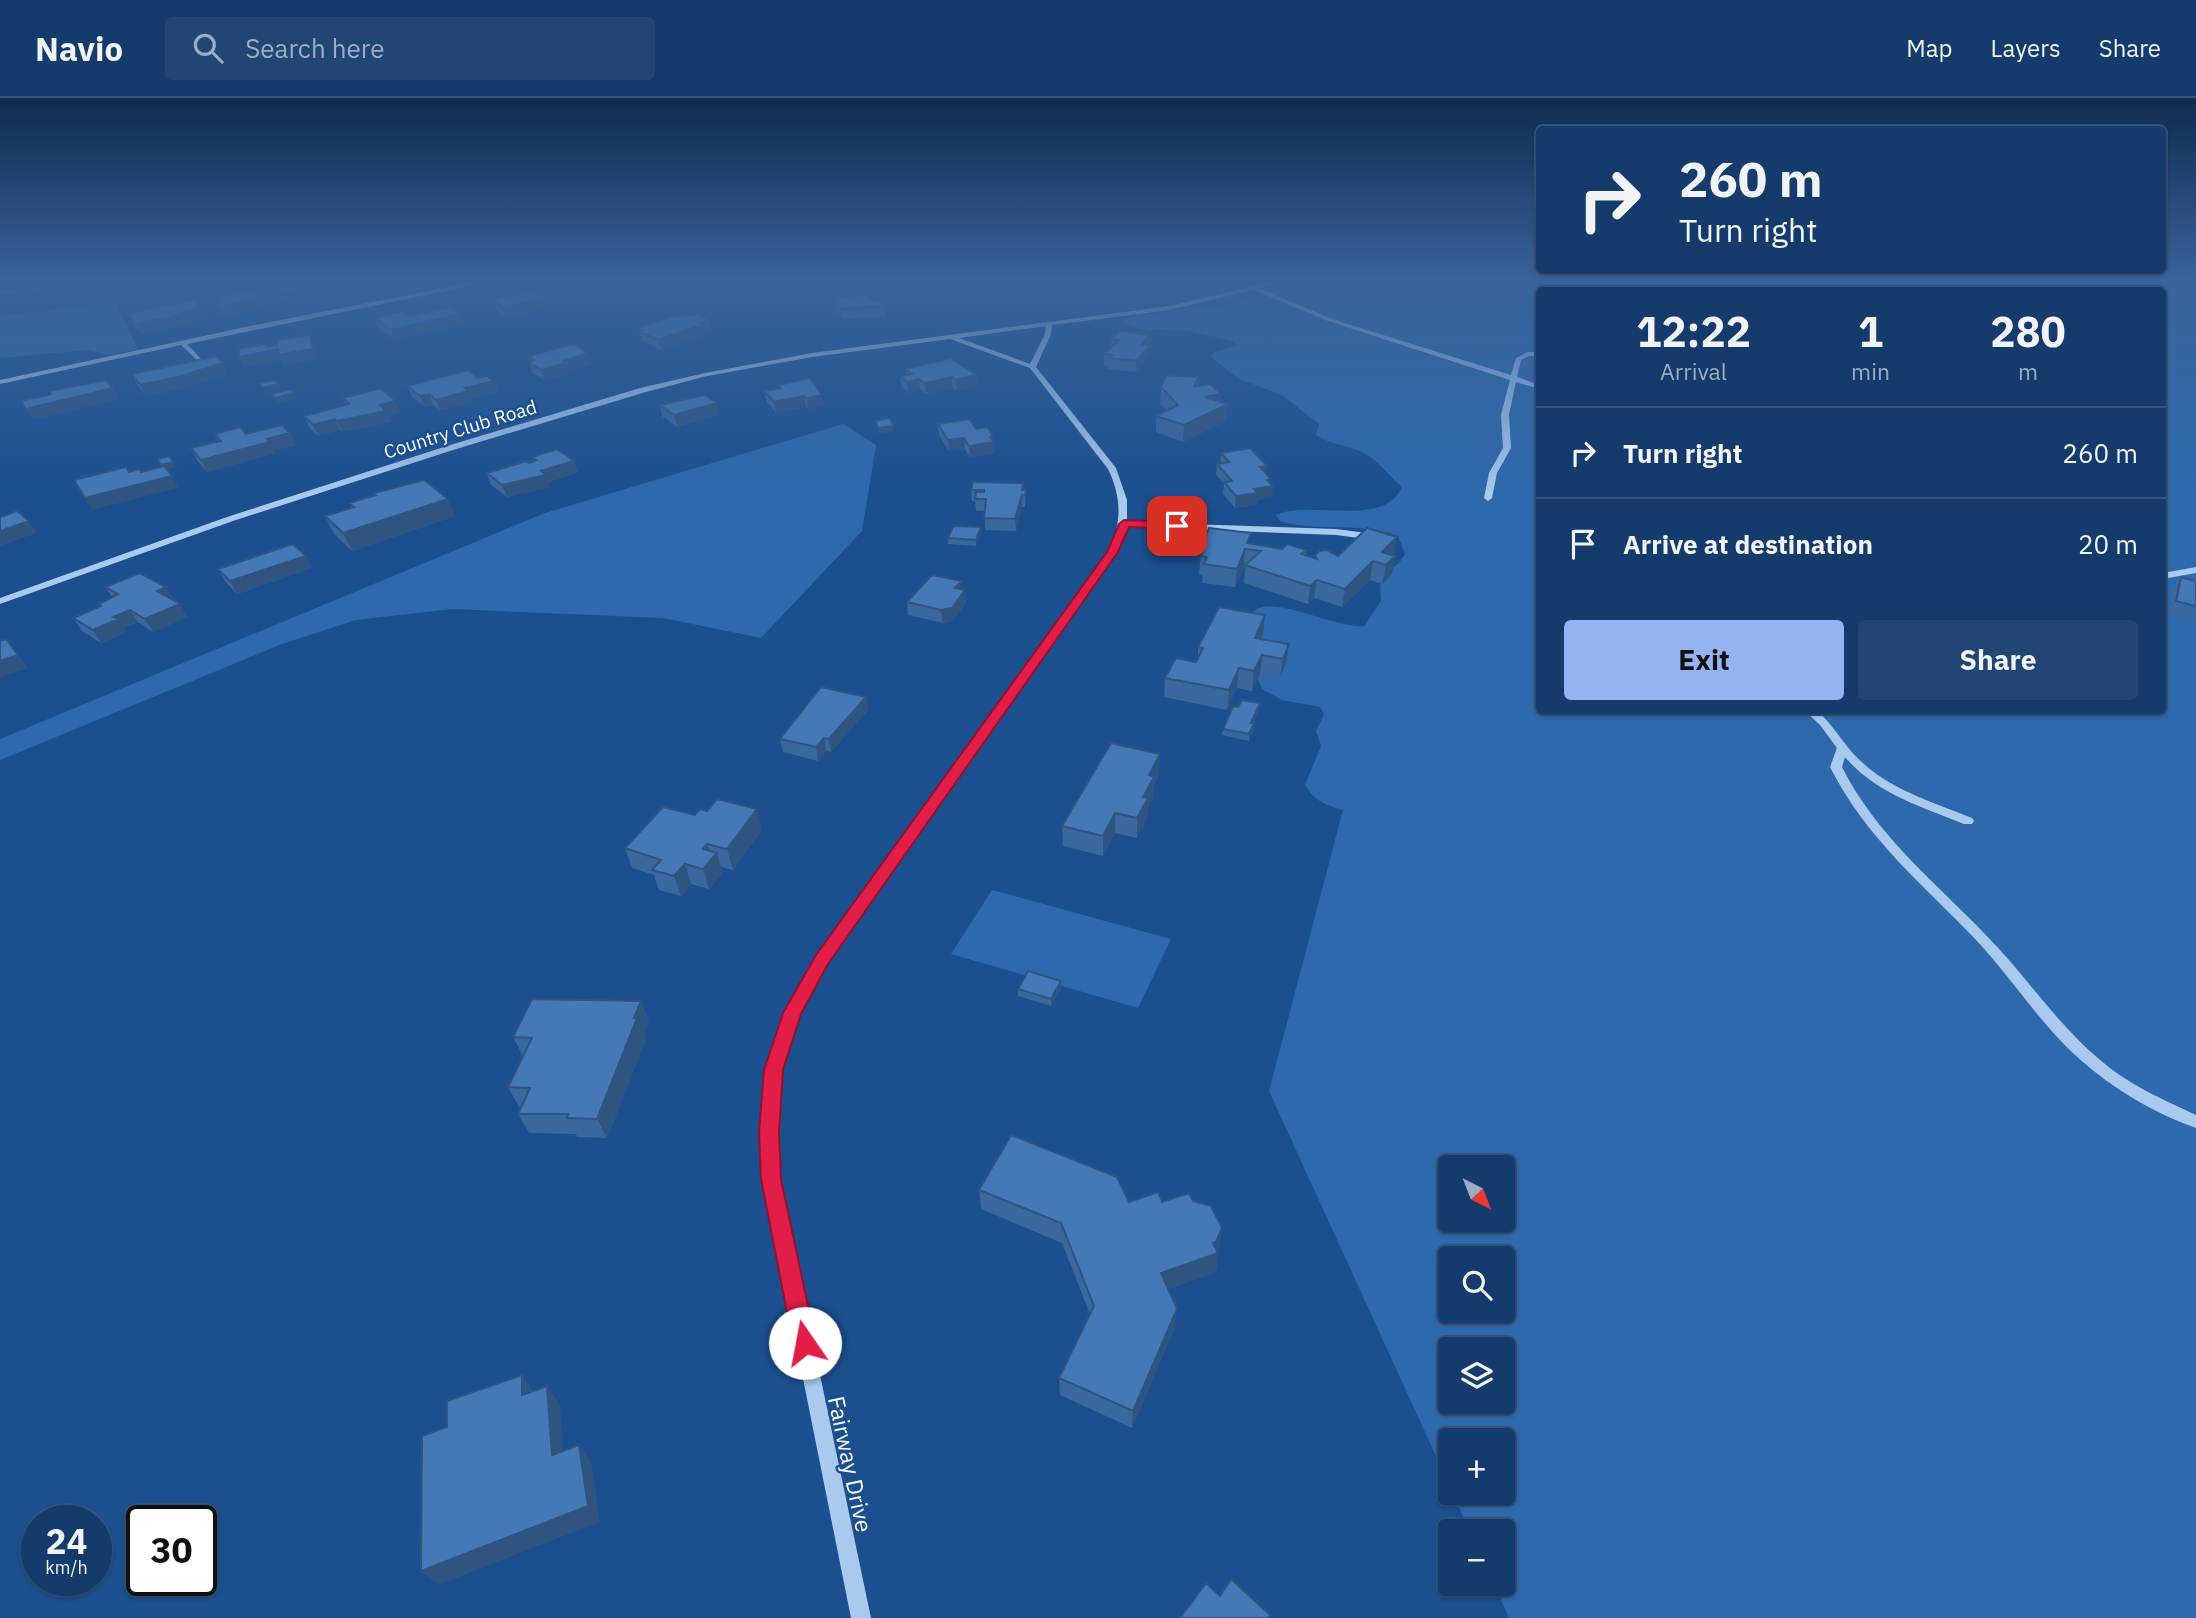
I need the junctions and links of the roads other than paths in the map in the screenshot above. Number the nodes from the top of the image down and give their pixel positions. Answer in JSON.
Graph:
{"nodes":[{"id":1,"x":132,"y":354,"type":"edge"},
{"id":2,"x":193,"y":354,"type":"edge"},
{"id":3,"x":830,"y":354,"type":"edge"},
{"id":4,"x":997,"y":354,"type":"edge"},
{"id":5,"x":1038,"y":354,"type":"edge"},
{"id":6,"x":1438,"y":354,"type":"edge"},
{"id":7,"x":1536,"y":354,"type":"edge"},
{"id":8,"x":1032,"y":367,"type":"junction"},
{"id":9,"x":207,"y":368,"type":"edge"},
{"id":10,"x":1514,"y":378,"type":"junction"},
{"id":11,"x":0,"y":382,"type":"edge"},
{"id":12,"x":1536,"y":386,"type":"edge"},
{"id":13,"x":1488,"y":498,"type":"dead end"},
{"id":14,"x":1124,"y":524,"type":"junction"},
{"id":15,"x":1380,"y":538,"type":"edge"},
{"id":16,"x":2196,"y":570,"type":"edge"},
{"id":17,"x":2166,"y":575,"type":"edge"},
{"id":18,"x":0,"y":601,"type":"edge"},
{"id":19,"x":1814,"y":714,"type":"edge"},
{"id":20,"x":1842,"y":748,"type":"junction"},
{"id":21,"x":1968,"y":821,"type":"dead end"},
{"id":22,"x":2196,"y":1122,"type":"edge"},
{"id":23,"x":861,"y":1618,"type":"edge"}],
"edges":[{"from":1,"to":11,"type":"street"},
{"from":2,"to":9,"type":"street"},
{"from":3,"to":18,"type":"street","name":"Country Club Road"},
{"from":4,"to":8,"type":"street"},
{"from":5,"to":8,"type":"street"},
{"from":6,"to":10,"type":"street"},
{"from":7,"to":10,"type":"street"},
{"from":8,"to":14,"type":"street","name":"Fairway Drive"},
{"from":10,"to":12,"type":"street"},
{"from":10,"to":13,"type":"street"},
{"from":14,"to":15,"type":"street"},
{"from":14,"to":23,"type":"street","name":"Fairway Drive"},
{"from":16,"to":17,"type":"street"},
{"from":19,"to":20,"type":"street"},
{"from":20,"to":21,"type":"street"},
{"from":20,"to":22,"type":"street"}]}
